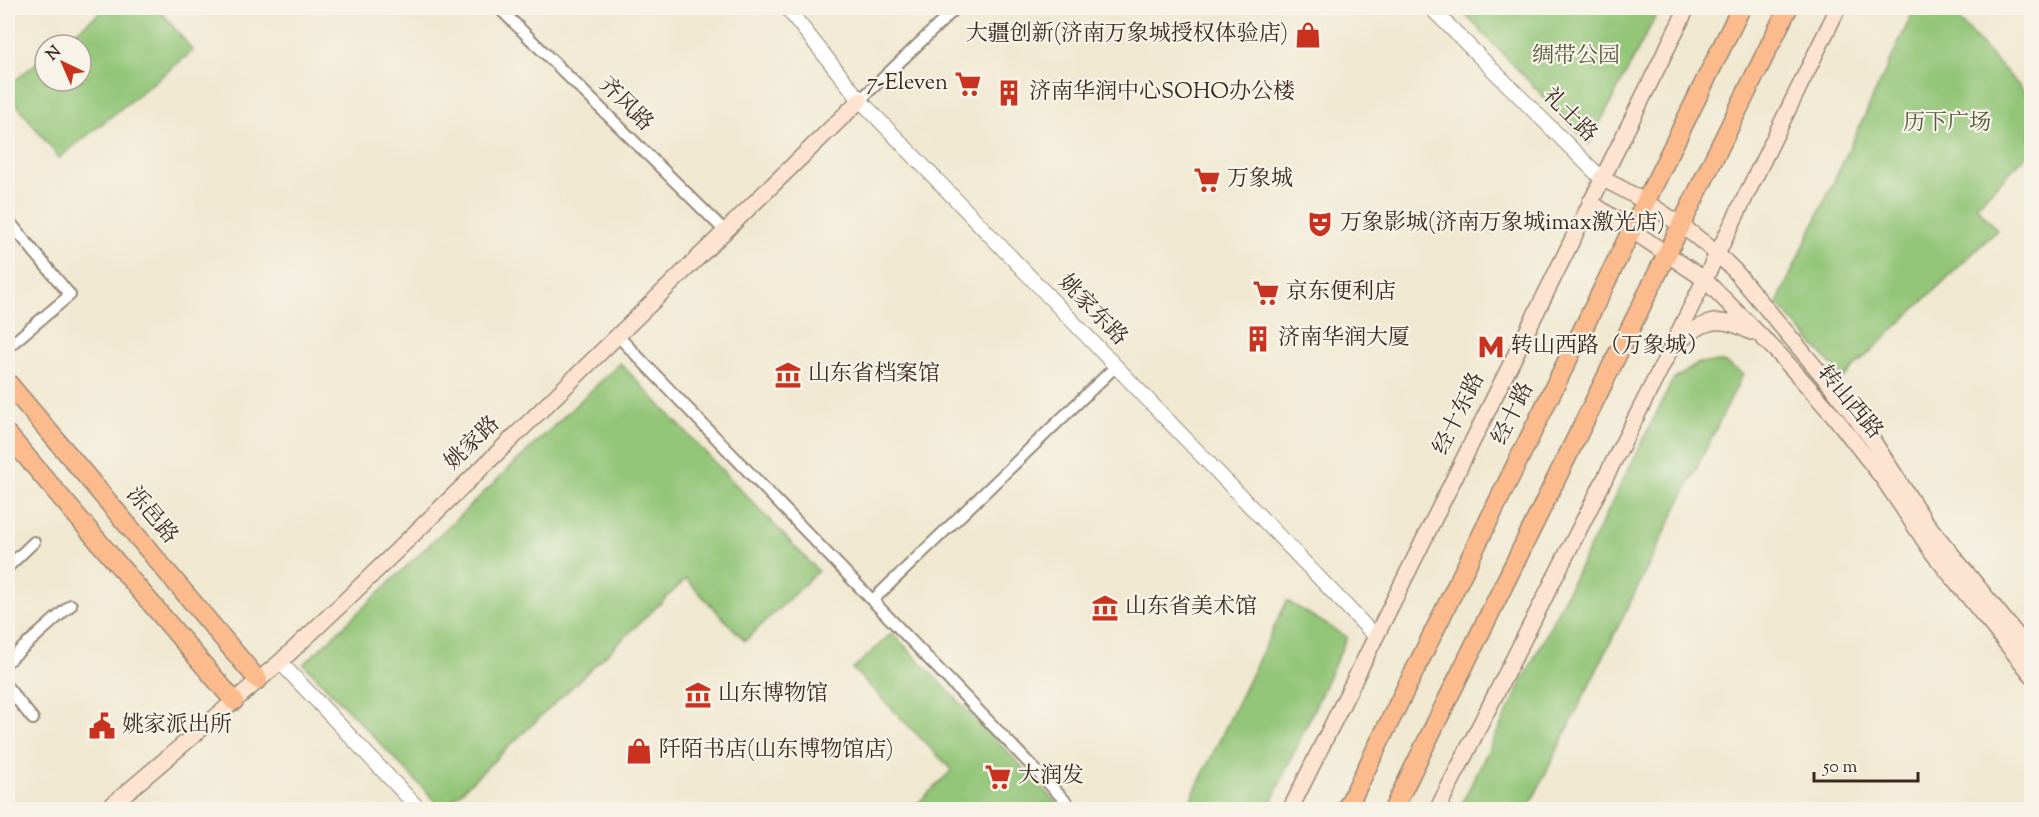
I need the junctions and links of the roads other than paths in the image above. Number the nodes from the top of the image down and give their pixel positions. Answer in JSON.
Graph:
{"nodes":[{"id":1,"x":499,"y":8,"type":"edge"},
{"id":2,"x":787,"y":8,"type":"edge"},
{"id":3,"x":956,"y":8,"type":"edge"},
{"id":4,"x":1431,"y":8,"type":"edge"},
{"id":5,"x":1687,"y":8,"type":"edge"},
{"id":6,"x":1788,"y":8,"type":"edge"},
{"id":7,"x":1838,"y":8,"type":"edge"},
{"id":8,"x":1738,"y":9,"type":"edge"},
{"id":9,"x":860,"y":100,"type":"junction"},
{"id":10,"x":1600,"y":178,"type":"junction"},
{"id":11,"x":1646,"y":200,"type":"junction"},
{"id":12,"x":1590,"y":202,"type":"junction"},
{"id":13,"x":8,"y":220,"type":"edge"},
{"id":14,"x":1681,"y":224,"type":"junction"},
{"id":15,"x":724,"y":230,"type":"junction"},
{"id":16,"x":1632,"y":231,"type":"junction"},
{"id":17,"x":1717,"y":253,"type":"junction"},
{"id":18,"x":1668,"y":254,"type":"junction"},
{"id":19,"x":1704,"y":279,"type":"junction"},
{"id":20,"x":617,"y":335,"type":"junction"},
{"id":21,"x":1765,"y":340,"type":"junction"},
{"id":22,"x":8,"y":347,"type":"edge"},
{"id":23,"x":1670,"y":350,"type":"junction"},
{"id":24,"x":1116,"y":366,"type":"junction"},
{"id":25,"x":8,"y":383,"type":"edge"},
{"id":26,"x":8,"y":435,"type":"edge"},
{"id":27,"x":34,"y":542,"type":"dead end"},
{"id":28,"x":8,"y":567,"type":"edge"},
{"id":29,"x":873,"y":600,"type":"junction"},
{"id":30,"x":71,"y":605,"type":"dead end"},
{"id":31,"x":1375,"y":636,"type":"junction"},
{"id":32,"x":2031,"y":654,"type":"edge"},
{"id":33,"x":8,"y":661,"type":"edge"},
{"id":34,"x":280,"y":662,"type":"junction"},
{"id":35,"x":2031,"y":675,"type":"edge"},
{"id":36,"x":258,"y":680,"type":"junction"},
{"id":37,"x":8,"y":688,"type":"edge"},
{"id":38,"x":234,"y":701,"type":"junction"},
{"id":39,"x":33,"y":719,"type":"dead end"},
{"id":40,"x":106,"y":810,"type":"edge"},
{"id":41,"x":420,"y":810,"type":"edge"},
{"id":42,"x":1074,"y":810,"type":"edge"},
{"id":43,"x":1290,"y":810,"type":"edge"},
{"id":44,"x":1346,"y":810,"type":"edge"},
{"id":45,"x":1393,"y":810,"type":"edge"},
{"id":46,"x":1437,"y":810,"type":"edge"}],
"edges":[{"from":1,"to":15,"type":"street","name":"齐风路"},
{"from":2,"to":9,"type":"street","name":"姚家东路"},
{"from":3,"to":9,"type":"street"},
{"from":4,"to":10,"type":"street","name":"礼士路"},
{"from":5,"to":10,"type":"main road"},
{"from":6,"to":14,"type":"main road"},
{"from":7,"to":17,"type":"main road"},
{"from":8,"to":11,"type":"main road","name":"经十路"},
{"from":9,"to":15,"type":"main road","name":"姚家路"},
{"from":9,"to":24,"type":"street","name":"姚家东路"},
{"from":10,"to":11,"type":"main road","name":"转山西路"},
{"from":10,"to":12,"type":"main road","name":"经十东路"},
{"from":11,"to":14,"type":"main road","name":"转山西路"},
{"from":11,"to":16,"type":"main road","name":"经十路"},
{"from":12,"to":16,"type":"main road","name":"转山西路"},
{"from":12,"to":31,"type":"main road","name":"经十东路"},
{"from":13,"to":22,"type":"street"},
{"from":14,"to":17,"type":"main road","name":"转山西路"},
{"from":14,"to":18,"type":"main road"},
{"from":15,"to":20,"type":"main road","name":"姚家路"},
{"from":16,"to":18,"type":"main road","name":"转山西路"},
{"from":16,"to":44,"type":"main road","name":"经十路"},
{"from":17,"to":19,"type":"main road"},
{"from":17,"to":32,"type":"main road","name":"转山西路"},
{"from":18,"to":19,"type":"main road","name":"转山西路"},
{"from":18,"to":45,"type":"main road"},
{"from":19,"to":21,"type":"main road","name":"转山西路"},
{"from":19,"to":23,"type":"main road"},
{"from":20,"to":29,"type":"street"},
{"from":20,"to":34,"type":"main road","name":"姚家路"},
{"from":21,"to":23,"type":"main road"},
{"from":21,"to":35,"type":"main road","name":"转山西路"},
{"from":23,"to":46,"type":"main road"},
{"from":24,"to":29,"type":"street"},
{"from":24,"to":31,"type":"street","name":"姚家东路"},
{"from":25,"to":36,"type":"main road","name":"泺邑路"},
{"from":26,"to":38,"type":"main road"},
{"from":27,"to":28,"type":"street"},
{"from":29,"to":42,"type":"street"},
{"from":30,"to":33,"type":"street"},
{"from":31,"to":43,"type":"main road"},
{"from":34,"to":36,"type":"main road","name":"姚家路"},
{"from":34,"to":41,"type":"street"},
{"from":36,"to":38,"type":"main road","name":"姚家路"},
{"from":37,"to":39,"type":"street"},
{"from":38,"to":40,"type":"main road","name":"姚家路"}]}
